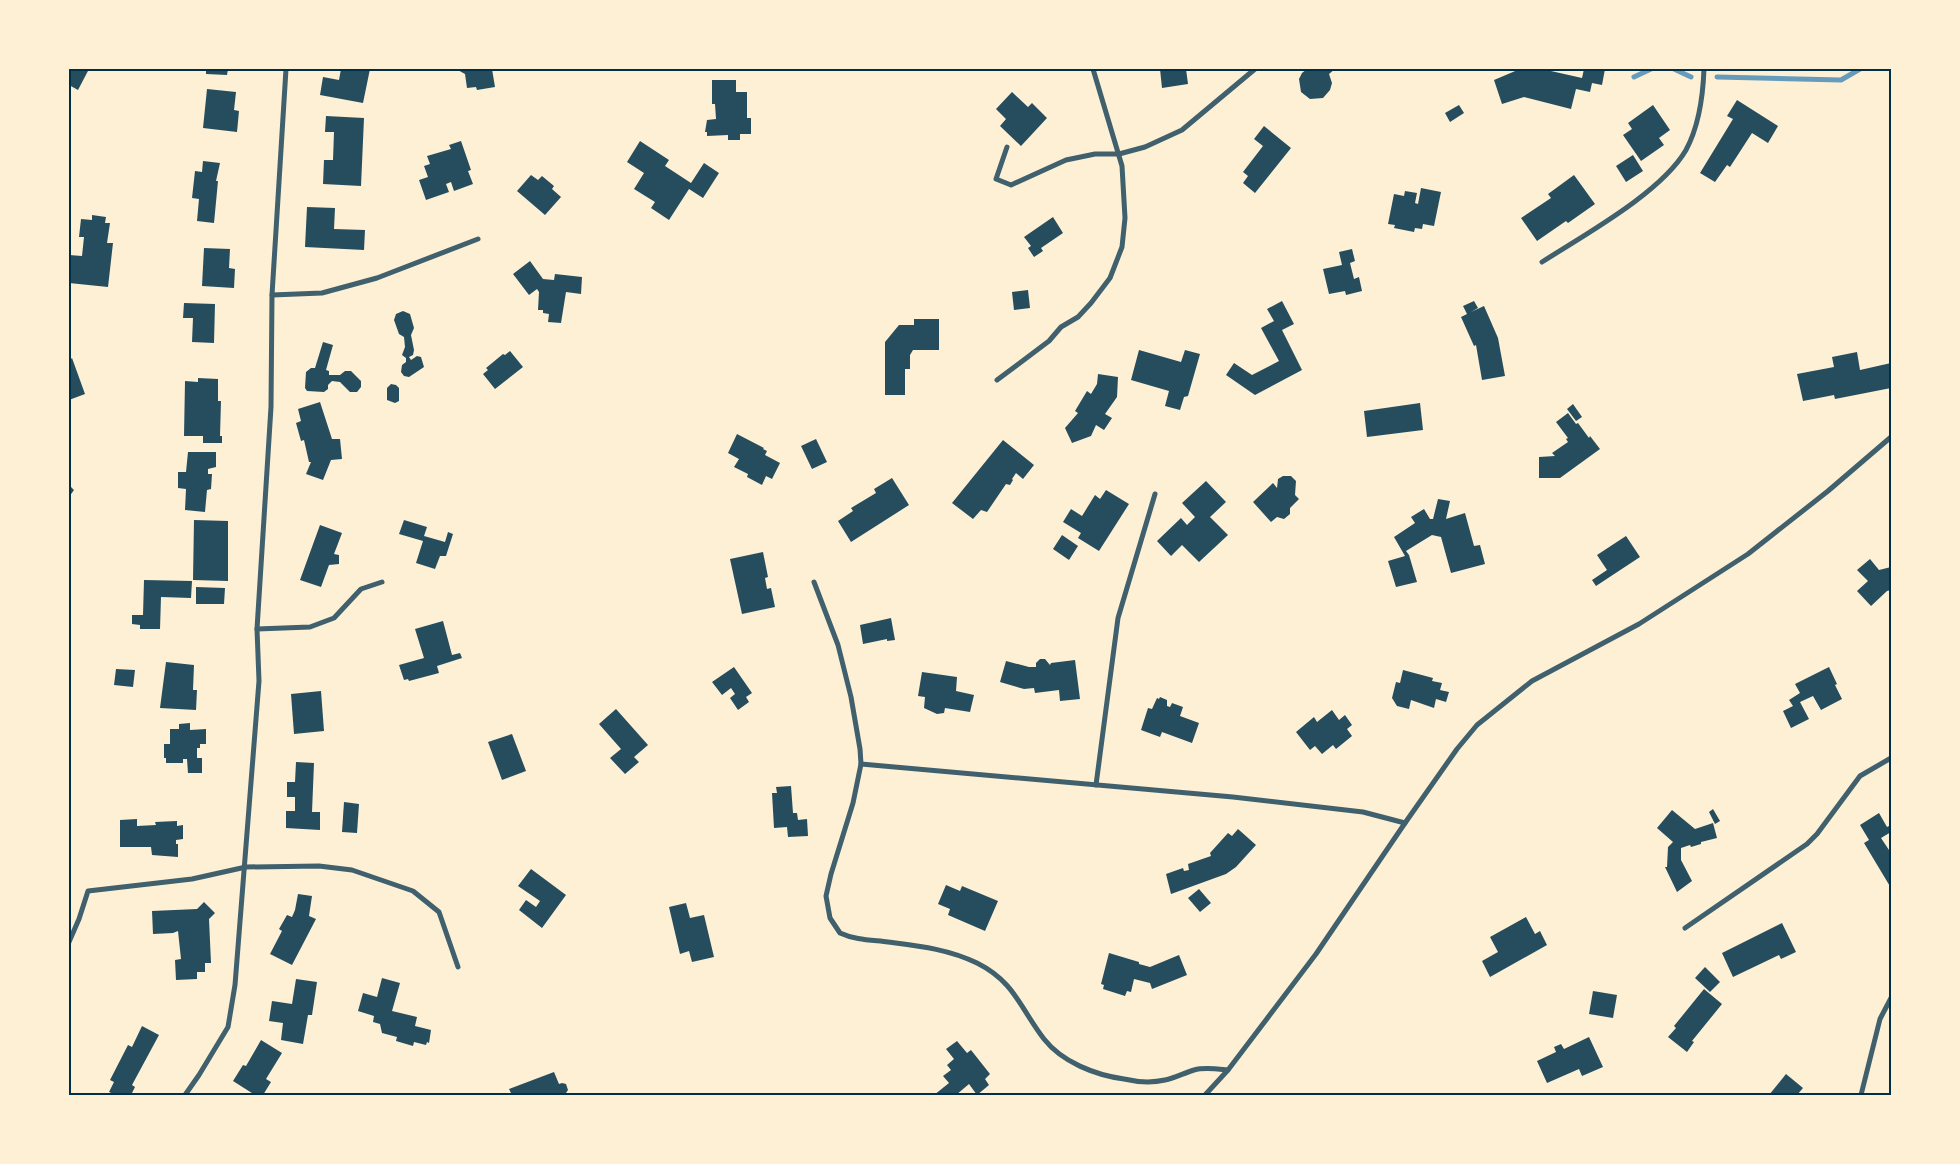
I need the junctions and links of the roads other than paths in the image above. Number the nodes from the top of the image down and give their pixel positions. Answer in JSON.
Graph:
{"nodes":[{"id":1,"x":286,"y":69,"type":"edge"},
{"id":2,"x":1093,"y":69,"type":"edge"},
{"id":3,"x":1255,"y":69,"type":"edge"},
{"id":4,"x":1704,"y":69,"type":"edge"},
{"id":5,"x":1007,"y":147,"type":"dead end"},
{"id":6,"x":1118,"y":154,"type":"junction"},
{"id":7,"x":478,"y":239,"type":"dead end"},
{"id":8,"x":1542,"y":262,"type":"dead end"},
{"id":9,"x":272,"y":295,"type":"junction"},
{"id":10,"x":997,"y":380,"type":"dead end"},
{"id":11,"x":1891,"y":437,"type":"edge"},
{"id":12,"x":1155,"y":494,"type":"dead end"},
{"id":13,"x":382,"y":582,"type":"dead end"},
{"id":14,"x":814,"y":582,"type":"dead end"},
{"id":15,"x":257,"y":629,"type":"junction"},
{"id":16,"x":1891,"y":758,"type":"edge"},
{"id":17,"x":860,"y":764,"type":"junction"},
{"id":18,"x":1096,"y":785,"type":"junction"},
{"id":19,"x":1405,"y":823,"type":"junction"},
{"id":20,"x":246,"y":867,"type":"junction"},
{"id":21,"x":1685,"y":928,"type":"dead end"},
{"id":22,"x":69,"y":942,"type":"edge"},
{"id":23,"x":458,"y":967,"type":"dead end"},
{"id":24,"x":1891,"y":998,"type":"edge"},
{"id":25,"x":1228,"y":1070,"type":"junction"},
{"id":26,"x":185,"y":1095,"type":"edge"},
{"id":27,"x":1205,"y":1095,"type":"edge"},
{"id":28,"x":1861,"y":1095,"type":"edge"}],
"edges":[{"from":1,"to":9,"type":"street"},
{"from":2,"to":6,"type":"street"},
{"from":3,"to":6,"type":"street"},
{"from":4,"to":8,"type":"street"},
{"from":5,"to":6,"type":"street"},
{"from":6,"to":10,"type":"street"},
{"from":7,"to":9,"type":"street"},
{"from":9,"to":15,"type":"street"},
{"from":11,"to":19,"type":"street"},
{"from":12,"to":18,"type":"street"},
{"from":13,"to":15,"type":"street"},
{"from":14,"to":17,"type":"street"},
{"from":15,"to":20,"type":"street"},
{"from":16,"to":21,"type":"street"},
{"from":17,"to":18,"type":"street"},
{"from":17,"to":25,"type":"street"},
{"from":18,"to":19,"type":"street"},
{"from":19,"to":25,"type":"street"},
{"from":20,"to":22,"type":"street"},
{"from":20,"to":23,"type":"street"},
{"from":20,"to":26,"type":"street"},
{"from":24,"to":28,"type":"street"},
{"from":25,"to":27,"type":"street"}]}
